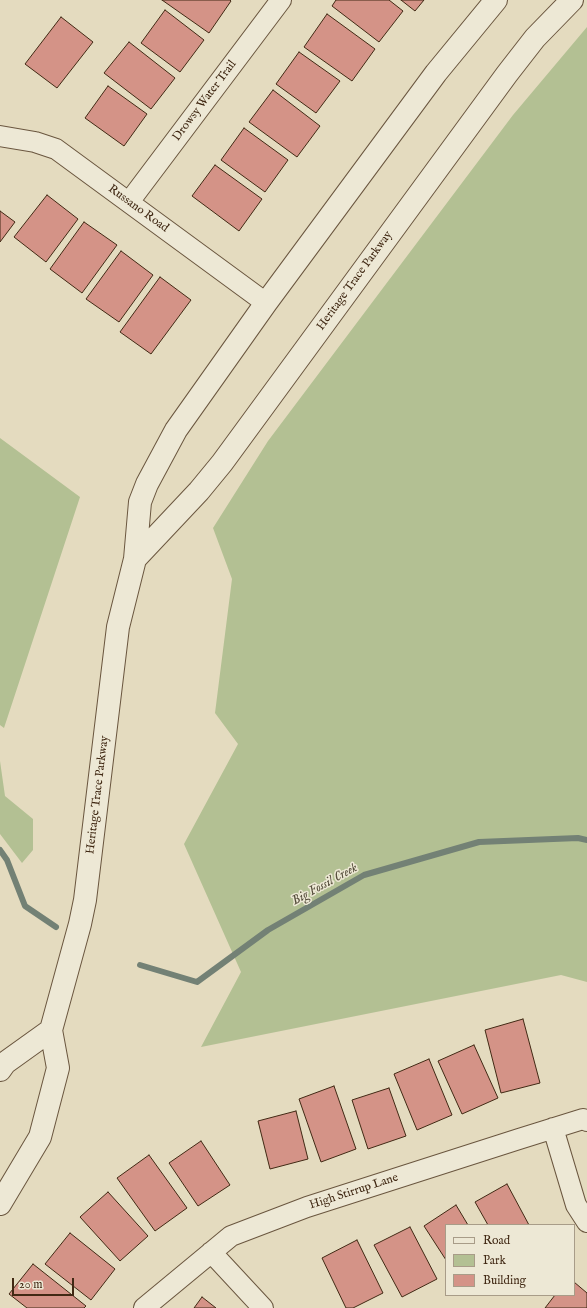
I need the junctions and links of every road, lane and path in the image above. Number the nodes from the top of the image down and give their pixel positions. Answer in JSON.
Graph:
{"nodes":[{"id":1,"x":281,"y":0,"type":"edge"},
{"id":2,"x":496,"y":0,"type":"edge"},
{"id":3,"x":572,"y":0,"type":"edge"},
{"id":4,"x":0,"y":136,"type":"edge"},
{"id":5,"x":129,"y":202,"type":"junction"},
{"id":6,"x":266,"y":303,"type":"junction"},
{"id":7,"x":135,"y":559,"type":"junction"},
{"id":8,"x":51,"y":1030,"type":"junction"},
{"id":9,"x":0,"y":1070,"type":"edge"},
{"id":10,"x":587,"y":1121,"type":"edge"},
{"id":11,"x":553,"y":1128,"type":"junction"},
{"id":12,"x":0,"y":1204,"type":"edge"},
{"id":13,"x":587,"y":1222,"type":"edge"},
{"id":14,"x":211,"y":1252,"type":"junction"},
{"id":15,"x":144,"y":1308,"type":"edge"},
{"id":16,"x":263,"y":1308,"type":"edge"}],
"edges":[{"from":1,"to":5,"type":"street","name":"Drowsy Water Trail"},
{"from":2,"to":6,"type":"street","name":"Heritage Trace Parkway"},
{"from":3,"to":7,"type":"street","name":"Heritage Trace Parkway"},
{"from":4,"to":5,"type":"street","name":"Russano Road"},
{"from":5,"to":6,"type":"street","name":"Russano Road"},
{"from":6,"to":7,"type":"street","name":"Heritage Trace Parkway"},
{"from":7,"to":8,"type":"street","name":"Heritage Trace Parkway"},
{"from":8,"to":9,"type":"street"},
{"from":8,"to":12,"type":"street","name":"Heritage Trace Parkway"},
{"from":10,"to":11,"type":"street","name":"High Stirrup Lane"},
{"from":11,"to":13,"type":"street"},
{"from":11,"to":14,"type":"street","name":"High Stirrup Lane"},
{"from":14,"to":15,"type":"street","name":"High Stirrup Lane"},
{"from":14,"to":16,"type":"street"}]}
